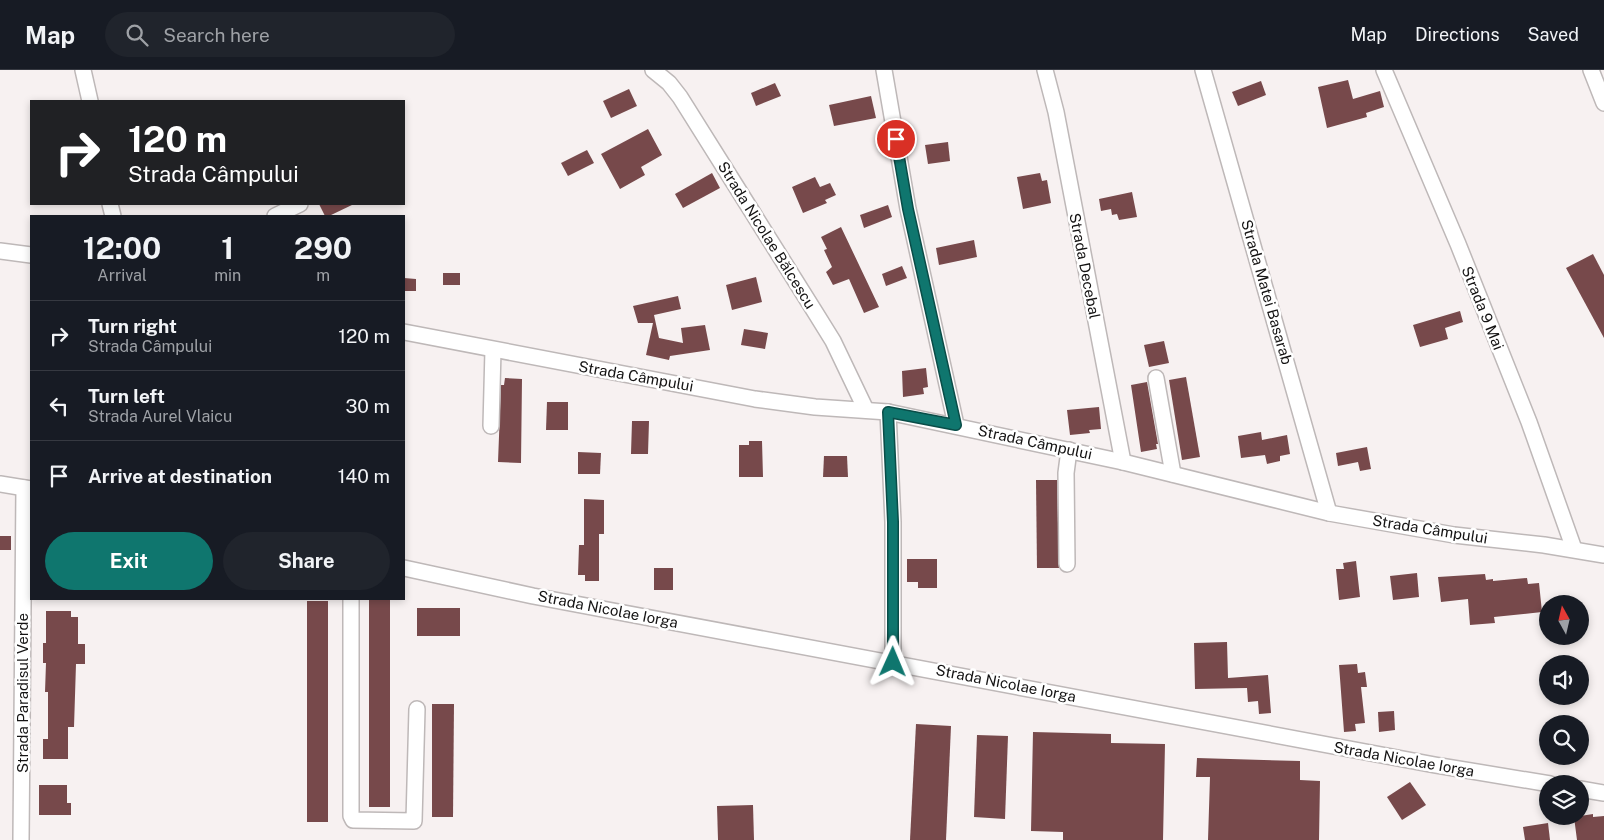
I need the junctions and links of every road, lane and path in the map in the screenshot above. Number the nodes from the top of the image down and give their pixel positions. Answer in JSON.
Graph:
{"nodes":[{"id":1,"x":83,"y":70,"type":"edge"},
{"id":2,"x":653,"y":70,"type":"edge"},
{"id":3,"x":884,"y":70,"type":"edge"},
{"id":4,"x":1045,"y":70,"type":"edge"},
{"id":5,"x":1203,"y":70,"type":"edge"},
{"id":6,"x":1384,"y":70,"type":"edge"},
{"id":7,"x":1591,"y":70,"type":"edge"},
{"id":8,"x":90,"y":100,"type":"edge"},
{"id":9,"x":1604,"y":103,"type":"edge"},
{"id":10,"x":298,"y":205,"type":"edge"},
{"id":11,"x":277,"y":215,"type":"edge"},
{"id":12,"x":0,"y":251,"type":"edge"},
{"id":13,"x":30,"y":255,"type":"edge"},
{"id":14,"x":405,"y":332,"type":"edge"},
{"id":15,"x":493,"y":350,"type":"junction"},
{"id":16,"x":1156,"y":378,"type":"dead end"},
{"id":17,"x":866,"y":410,"type":"junction"},
{"id":18,"x":888,"y":412,"type":"junction"},
{"id":19,"x":956,"y":425,"type":"junction"},
{"id":20,"x":491,"y":426,"type":"dead end"},
{"id":21,"x":1069,"y":450,"type":"junction"},
{"id":22,"x":1123,"y":462,"type":"junction"},
{"id":23,"x":1173,"y":474,"type":"junction"},
{"id":24,"x":0,"y":484,"type":"edge"},
{"id":25,"x":28,"y":489,"type":"edge"},
{"id":26,"x":1329,"y":513,"type":"junction"},
{"id":27,"x":1574,"y":549,"type":"junction"},
{"id":28,"x":1604,"y":555,"type":"edge"},
{"id":29,"x":1068,"y":564,"type":"dead end"},
{"id":30,"x":405,"y":568,"type":"edge"},
{"id":31,"x":351,"y":600,"type":"edge"},
{"id":32,"x":893,"y":662,"type":"junction"},
{"id":33,"x":417,"y":709,"type":"dead end"},
{"id":34,"x":1539,"y":782,"type":"edge"},
{"id":35,"x":1589,"y":790,"type":"edge"},
{"id":36,"x":1604,"y":793,"type":"edge"},
{"id":37,"x":21,"y":839,"type":"edge"}],
"edges":[{"from":1,"to":8,"type":"street"},
{"from":2,"to":17,"type":"street","name":"Strada Nicolae Bălcescu"},
{"from":3,"to":19,"type":"street"},
{"from":4,"to":22,"type":"street","name":"Strada Decebal"},
{"from":5,"to":26,"type":"street","name":"Strada Matei Basarab"},
{"from":6,"to":27,"type":"street","name":"Strada 9 Mai"},
{"from":7,"to":9,"type":"street"},
{"from":10,"to":11,"type":"street"},
{"from":12,"to":13,"type":"street"},
{"from":14,"to":15,"type":"street","name":"Strada Câmpului"},
{"from":15,"to":17,"type":"street","name":"Strada Câmpului"},
{"from":15,"to":20,"type":"street"},
{"from":16,"to":23,"type":"street"},
{"from":17,"to":18,"type":"street","name":"Strada Câmpului"},
{"from":18,"to":19,"type":"street","name":"Strada Câmpului"},
{"from":18,"to":32,"type":"street"},
{"from":19,"to":21,"type":"street","name":"Strada Câmpului"},
{"from":21,"to":22,"type":"street","name":"Strada Câmpului"},
{"from":21,"to":29,"type":"street"},
{"from":22,"to":23,"type":"street","name":"Strada Câmpului"},
{"from":23,"to":26,"type":"street","name":"Strada Câmpului"},
{"from":24,"to":25,"type":"street"},
{"from":25,"to":37,"type":"street","name":"Strada Paradisul Verde"},
{"from":26,"to":27,"type":"street","name":"Strada Câmpului"},
{"from":27,"to":28,"type":"street","name":"Strada Câmpului"},
{"from":30,"to":32,"type":"street","name":"Strada Nicolae Iorga"},
{"from":31,"to":33,"type":"street"},
{"from":32,"to":34,"type":"street","name":"Strada Nicolae Iorga"},
{"from":35,"to":36,"type":"street"}]}
